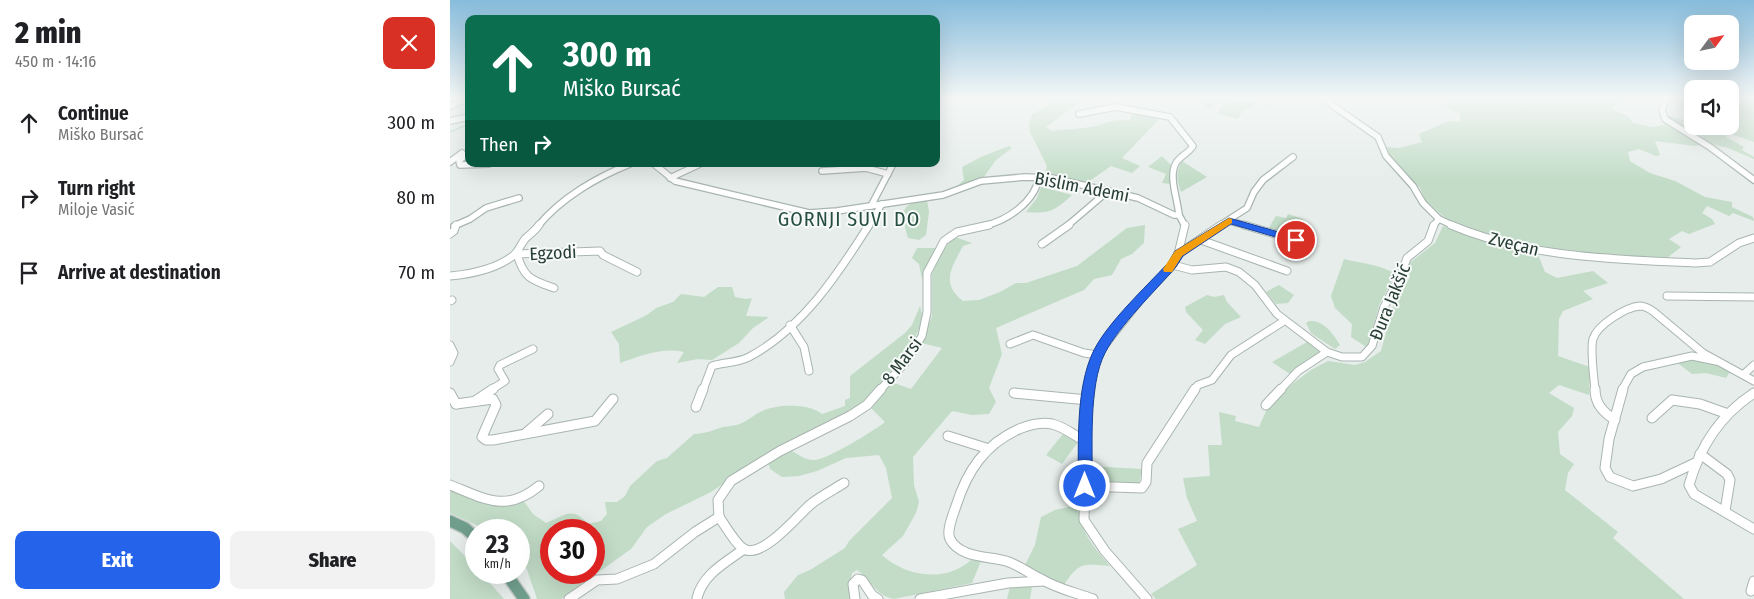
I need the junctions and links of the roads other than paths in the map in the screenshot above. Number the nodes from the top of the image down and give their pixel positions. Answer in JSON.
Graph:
{"nodes":[{"id":1,"x":1177,"y":126,"type":"edge"},
{"id":2,"x":1362,"y":126,"type":"edge"},
{"id":3,"x":1677,"y":126,"type":"edge"},
{"id":4,"x":465,"y":153,"type":"edge"},
{"id":5,"x":465,"y":154,"type":"edge"},
{"id":6,"x":1293,"y":156,"type":"dead end"},
{"id":7,"x":461,"y":159,"type":"junction"},
{"id":8,"x":450,"y":162,"type":"edge"},
{"id":9,"x":465,"y":165,"type":"edge"},
{"id":10,"x":623,"y":167,"type":"edge"},
{"id":11,"x":657,"y":167,"type":"edge"},
{"id":12,"x":694,"y":167,"type":"edge"},
{"id":13,"x":839,"y":167,"type":"edge"},
{"id":14,"x":854,"y":167,"type":"edge"},
{"id":15,"x":892,"y":167,"type":"edge"},
{"id":16,"x":450,"y":168,"type":"edge"},
{"id":17,"x":822,"y":171,"type":"dead end"},
{"id":18,"x":888,"y":174,"type":"junction"},
{"id":19,"x":1039,"y":177,"type":"junction"},
{"id":20,"x":670,"y":178,"type":"junction"},
{"id":21,"x":1754,"y":180,"type":"edge"},
{"id":22,"x":1108,"y":191,"type":"junction"},
{"id":23,"x":519,"y":198,"type":"dead end"},
{"id":24,"x":882,"y":204,"type":"junction"},
{"id":25,"x":872,"y":206,"type":"junction"},
{"id":26,"x":1179,"y":215,"type":"junction"},
{"id":27,"x":1439,"y":219,"type":"junction"},
{"id":28,"x":1229,"y":221,"type":"junction"},
{"id":29,"x":450,"y":234,"type":"edge"},
{"id":30,"x":1754,"y":238,"type":"edge"},
{"id":31,"x":1201,"y":240,"type":"junction"},
{"id":32,"x":1296,"y":240,"type":"dead end"},
{"id":33,"x":1042,"y":244,"type":"dead end"},
{"id":34,"x":517,"y":254,"type":"junction"},
{"id":35,"x":1178,"y":254,"type":"junction"},
{"id":36,"x":1172,"y":264,"type":"junction"},
{"id":37,"x":1287,"y":271,"type":"dead end"},
{"id":38,"x":637,"y":272,"type":"dead end"},
{"id":39,"x":450,"y":276,"type":"edge"},
{"id":40,"x":554,"y":288,"type":"dead end"},
{"id":41,"x":1667,"y":296,"type":"dead end"},
{"id":42,"x":1754,"y":297,"type":"edge"},
{"id":43,"x":1284,"y":321,"type":"junction"},
{"id":44,"x":790,"y":325,"type":"junction"},
{"id":45,"x":1010,"y":344,"type":"dead end"},
{"id":46,"x":450,"y":345,"type":"edge"},
{"id":47,"x":533,"y":349,"type":"dead end"},
{"id":48,"x":1327,"y":352,"type":"junction"},
{"id":49,"x":1098,"y":356,"type":"junction"},
{"id":50,"x":1716,"y":361,"type":"junction"},
{"id":51,"x":450,"y":362,"type":"edge"},
{"id":52,"x":1754,"y":365,"type":"edge"},
{"id":53,"x":809,"y":371,"type":"dead end"},
{"id":54,"x":1744,"y":374,"type":"junction"},
{"id":55,"x":1754,"y":381,"type":"edge"},
{"id":56,"x":450,"y":393,"type":"edge"},
{"id":57,"x":1014,"y":393,"type":"dead end"},
{"id":58,"x":1754,"y":393,"type":"edge"},
{"id":59,"x":613,"y":399,"type":"dead end"},
{"id":60,"x":1088,"y":400,"type":"junction"},
{"id":61,"x":475,"y":401,"type":"junction"},
{"id":62,"x":1266,"y":405,"type":"dead end"},
{"id":63,"x":453,"y":407,"type":"edge"},
{"id":64,"x":696,"y":407,"type":"dead end"},
{"id":65,"x":548,"y":414,"type":"dead end"},
{"id":66,"x":1728,"y":414,"type":"junction"},
{"id":67,"x":1652,"y":418,"type":"dead end"},
{"id":68,"x":1615,"y":420,"type":"junction"},
{"id":69,"x":524,"y":434,"type":"junction"},
{"id":70,"x":948,"y":436,"type":"dead end"},
{"id":71,"x":1086,"y":442,"type":"junction"},
{"id":72,"x":986,"y":448,"type":"junction"},
{"id":73,"x":1700,"y":454,"type":"junction"},
{"id":74,"x":1695,"y":463,"type":"junction"},
{"id":75,"x":844,"y":483,"type":"dead end"},
{"id":76,"x":450,"y":485,"type":"edge"},
{"id":77,"x":539,"y":486,"type":"dead end"},
{"id":78,"x":1085,"y":486,"type":"junction"},
{"id":79,"x":1725,"y":511,"type":"junction"},
{"id":80,"x":719,"y":517,"type":"junction"},
{"id":81,"x":450,"y":521,"type":"edge"},
{"id":82,"x":465,"y":528,"type":"edge"},
{"id":83,"x":1754,"y":529,"type":"edge"},
{"id":84,"x":744,"y":549,"type":"junction"},
{"id":85,"x":1044,"y":581,"type":"junction"},
{"id":86,"x":513,"y":584,"type":"edge"},
{"id":87,"x":697,"y":598,"type":"edge"},
{"id":88,"x":524,"y":599,"type":"edge"},
{"id":89,"x":569,"y":599,"type":"edge"},
{"id":90,"x":855,"y":599,"type":"edge"},
{"id":91,"x":878,"y":599,"type":"edge"},
{"id":92,"x":920,"y":599,"type":"edge"},
{"id":93,"x":1093,"y":599,"type":"edge"},
{"id":94,"x":1147,"y":599,"type":"edge"}],
"edges":[{"from":1,"to":26,"type":"street"},
{"from":2,"to":27,"type":"street","name":"Zveçan"},
{"from":3,"to":21,"type":"street"},
{"from":4,"to":8,"type":"street"},
{"from":5,"to":7,"type":"street"},
{"from":6,"to":28,"type":"street"},
{"from":7,"to":9,"type":"street"},
{"from":7,"to":16,"type":"street"},
{"from":10,"to":34,"type":"street"},
{"from":11,"to":20,"type":"street","name":"Bislim Ademi"},
{"from":12,"to":20,"type":"street"},
{"from":13,"to":17,"type":"street"},
{"from":14,"to":18,"type":"street"},
{"from":15,"to":18,"type":"street"},
{"from":18,"to":25,"type":"street"},
{"from":19,"to":22,"type":"street","name":"Bislim Ademi"},
{"from":19,"to":24,"type":"street","name":"Bislim Ademi"},
{"from":19,"to":80,"type":"street","name":"8 Marsi"},
{"from":20,"to":25,"type":"street","name":"Bislim Ademi"},
{"from":22,"to":26,"type":"street","name":"Bislim Ademi"},
{"from":22,"to":33,"type":"street"},
{"from":23,"to":29,"type":"street"},
{"from":24,"to":25,"type":"street","name":"Bislim Ademi"},
{"from":24,"to":44,"type":"street"},
{"from":26,"to":35,"type":"street"},
{"from":27,"to":30,"type":"street","name":"Zveçan"},
{"from":27,"to":48,"type":"street","name":"Ðura Jakšić"},
{"from":28,"to":31,"type":"street"},
{"from":28,"to":32,"type":"street"},
{"from":31,"to":35,"type":"street"},
{"from":31,"to":37,"type":"street"},
{"from":34,"to":38,"type":"street","name":"Egzodi"},
{"from":34,"to":39,"type":"street"},
{"from":34,"to":40,"type":"street","name":"Egzodi"},
{"from":35,"to":36,"type":"street"},
{"from":36,"to":43,"type":"street","name":"Ðura Jakšić"},
{"from":36,"to":49,"type":"street"},
{"from":41,"to":42,"type":"street"},
{"from":43,"to":48,"type":"street","name":"Ðura Jakšić"},
{"from":43,"to":78,"type":"street"},
{"from":44,"to":53,"type":"street"},
{"from":44,"to":64,"type":"street"},
{"from":45,"to":49,"type":"street"},
{"from":46,"to":51,"type":"street"},
{"from":47,"to":61,"type":"street"},
{"from":48,"to":62,"type":"street"},
{"from":49,"to":60,"type":"street"},
{"from":50,"to":54,"type":"street"},
{"from":50,"to":68,"type":"street"},
{"from":50,"to":68,"type":"street"},
{"from":52,"to":54,"type":"street"},
{"from":54,"to":55,"type":"street"},
{"from":56,"to":63,"type":"street"},
{"from":57,"to":60,"type":"street"},
{"from":58,"to":66,"type":"street"},
{"from":59,"to":69,"type":"street"},
{"from":60,"to":71,"type":"street"},
{"from":61,"to":63,"type":"street"},
{"from":61,"to":69,"type":"street"},
{"from":65,"to":69,"type":"street"},
{"from":66,"to":67,"type":"street"},
{"from":66,"to":73,"type":"street"},
{"from":68,"to":74,"type":"street"},
{"from":70,"to":72,"type":"street"},
{"from":71,"to":72,"type":"street"},
{"from":71,"to":78,"type":"street"},
{"from":72,"to":85,"type":"street"},
{"from":73,"to":74,"type":"street"},
{"from":73,"to":79,"type":"street"},
{"from":74,"to":79,"type":"street"},
{"from":75,"to":84,"type":"street"},
{"from":76,"to":77,"type":"street"},
{"from":78,"to":94,"type":"street"},
{"from":79,"to":83,"type":"street"},
{"from":80,"to":84,"type":"street"},
{"from":80,"to":89,"type":"street"},
{"from":81,"to":82,"type":"main road"},
{"from":84,"to":87,"type":"street"},
{"from":85,"to":92,"type":"street"},
{"from":85,"to":93,"type":"street"},
{"from":86,"to":88,"type":"main road"},
{"from":90,"to":91,"type":"street"}]}
